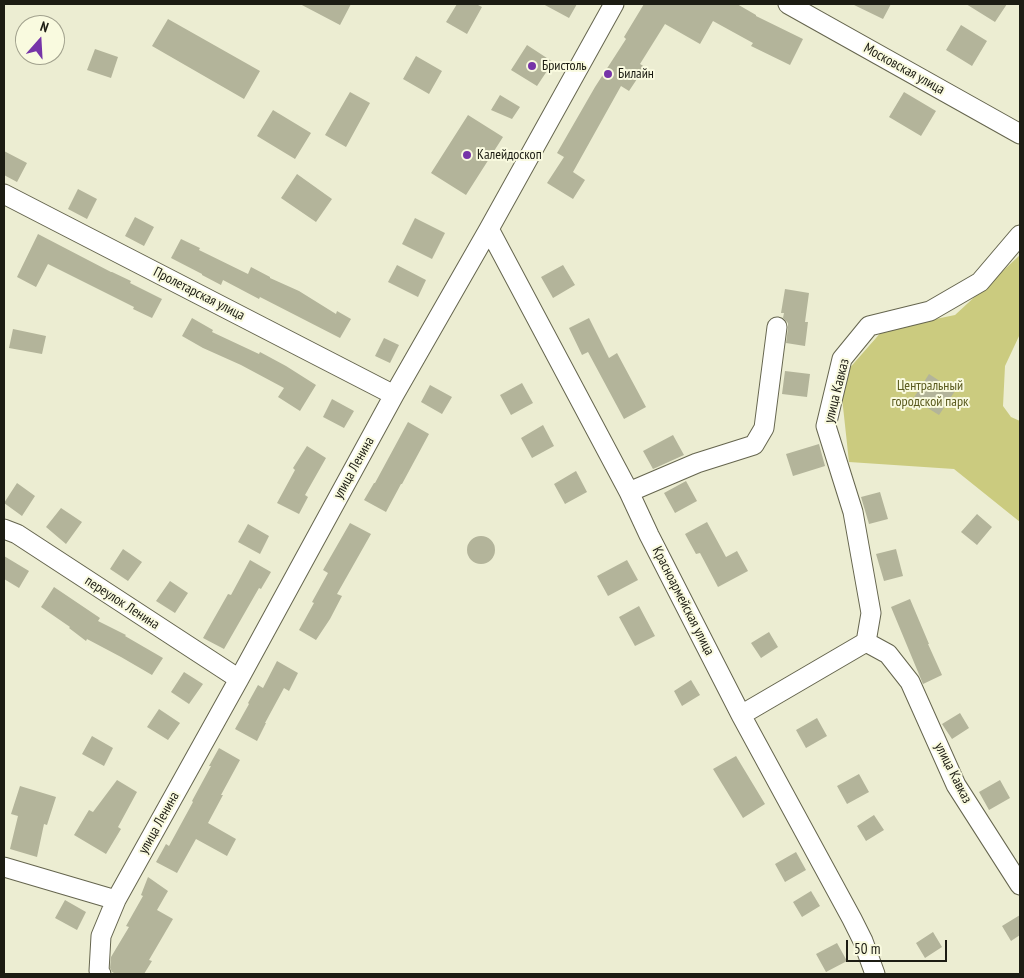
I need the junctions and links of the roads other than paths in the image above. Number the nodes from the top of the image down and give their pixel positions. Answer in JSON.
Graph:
{"nodes":[{"id":1,"x":614,"y":4,"type":"edge"},
{"id":2,"x":788,"y":4,"type":"edge"},
{"id":3,"x":1020,"y":134,"type":"edge"},
{"id":4,"x":4,"y":197,"type":"edge"},
{"id":5,"x":489,"y":229,"type":"junction"},
{"id":6,"x":1020,"y":236,"type":"edge"},
{"id":7,"x":777,"y":327,"type":"dead end"},
{"id":8,"x":394,"y":395,"type":"junction"},
{"id":9,"x":629,"y":492,"type":"junction"},
{"id":10,"x":4,"y":529,"type":"edge"},
{"id":11,"x":866,"y":642,"type":"junction"},
{"id":12,"x":239,"y":679,"type":"junction"},
{"id":13,"x":741,"y":715,"type":"junction"},
{"id":14,"x":4,"y":867,"type":"edge"},
{"id":15,"x":1020,"y":885,"type":"edge"},
{"id":16,"x":116,"y":900,"type":"junction"},
{"id":17,"x":872,"y":972,"type":"edge"},
{"id":18,"x":101,"y":974,"type":"edge"}],
"edges":[{"from":1,"to":5,"type":"street","name":"улица Ленина"},
{"from":2,"to":3,"type":"street","name":"Московская улица"},
{"from":4,"to":8,"type":"street","name":"Пролетарская улица"},
{"from":5,"to":8,"type":"street","name":"улица Ленина"},
{"from":5,"to":9,"type":"street","name":"Красноармейская улица"},
{"from":6,"to":11,"type":"street","name":"улица Кавказ"},
{"from":7,"to":9,"type":"street"},
{"from":8,"to":12,"type":"street","name":"улица Ленина"},
{"from":9,"to":13,"type":"street","name":"Красноармейская улица"},
{"from":10,"to":12,"type":"street","name":"переулок Ленина"},
{"from":11,"to":13,"type":"street"},
{"from":11,"to":15,"type":"street","name":"улица Кавказ"},
{"from":12,"to":16,"type":"street","name":"улица Ленина"},
{"from":13,"to":17,"type":"street","name":"Красноармейская улица"},
{"from":14,"to":16,"type":"street"},
{"from":16,"to":18,"type":"street","name":"улица Ленина"}]}
